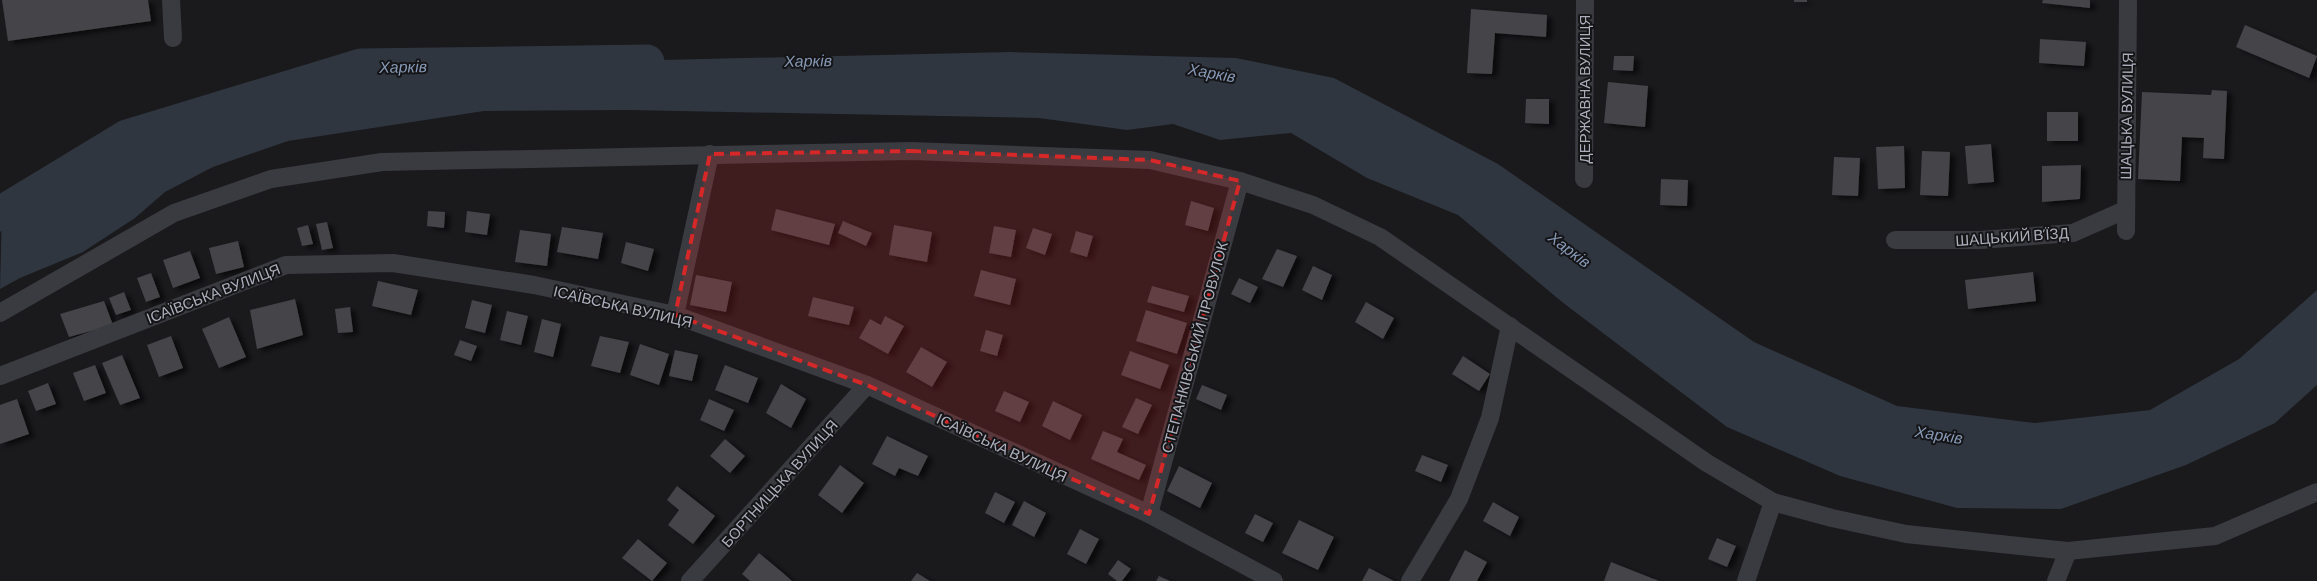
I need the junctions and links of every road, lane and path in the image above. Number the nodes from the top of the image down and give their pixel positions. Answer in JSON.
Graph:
{"nodes":[{"id":1,"x":171,"y":0,"type":"edge"},
{"id":2,"x":1585,"y":0,"type":"edge"},
{"id":3,"x":2128,"y":0,"type":"edge"},
{"id":4,"x":173,"y":38,"type":"dead end"},
{"id":5,"x":710,"y":154,"type":"junction"},
{"id":6,"x":1584,"y":179,"type":"dead end"},
{"id":7,"x":1240,"y":180,"type":"junction"},
{"id":8,"x":2125,"y":210,"type":"junction"},
{"id":9,"x":2126,"y":232,"type":"dead end"},
{"id":10,"x":1895,"y":240,"type":"dead end"},
{"id":11,"x":0,"y":313,"type":"edge"},
{"id":12,"x":675,"y":316,"type":"junction"},
{"id":13,"x":1510,"y":326,"type":"junction"},
{"id":14,"x":0,"y":376,"type":"edge"},
{"id":15,"x":868,"y":385,"type":"junction"},
{"id":16,"x":2317,"y":492,"type":"edge"},
{"id":17,"x":1773,"y":502,"type":"junction"},
{"id":18,"x":1149,"y":514,"type":"junction"},
{"id":19,"x":2068,"y":551,"type":"junction"},
{"id":20,"x":697,"y":579,"type":"edge"},
{"id":21,"x":1274,"y":581,"type":"edge"},
{"id":22,"x":1410,"y":581,"type":"edge"},
{"id":23,"x":1746,"y":581,"type":"edge"},
{"id":24,"x":2056,"y":581,"type":"edge"}],
"edges":[{"from":1,"to":4,"type":"street"},
{"from":2,"to":6,"type":"street","name":"ДЕРЖАВНА ВУЛИЦЯ"},
{"from":3,"to":8,"type":"street","name":"ШАЦЬКА ВУЛИЦЯ"},
{"from":5,"to":7,"type":"street"},
{"from":5,"to":11,"type":"street"},
{"from":5,"to":12,"type":"street"},
{"from":7,"to":13,"type":"street"},
{"from":7,"to":18,"type":"street","name":"СТЕПАНКІВСЬКИЙ ПРОВУЛОК"},
{"from":8,"to":9,"type":"street","name":"ШАЦЬКА ВУЛИЦЯ"},
{"from":8,"to":10,"type":"street","name":"ШАЦЬКИЙ В’ЇЗД"},
{"from":12,"to":14,"type":"street","name":"ІСАЇВСЬКА ВУЛИЦЯ"},
{"from":12,"to":15,"type":"street","name":"ІСАЇВСЬКА ВУЛИЦЯ"},
{"from":13,"to":17,"type":"street"},
{"from":13,"to":22,"type":"street"},
{"from":15,"to":18,"type":"street","name":"ІСАЇВСЬКА ВУЛИЦЯ"},
{"from":15,"to":20,"type":"street","name":"БОРТНИЦЬКА ВУЛИЦЯ"},
{"from":16,"to":19,"type":"street"},
{"from":17,"to":19,"type":"street"},
{"from":17,"to":23,"type":"street"},
{"from":18,"to":21,"type":"street","name":"ІСАЇВСЬКА ВУЛИЦЯ"},
{"from":19,"to":24,"type":"street"}]}
